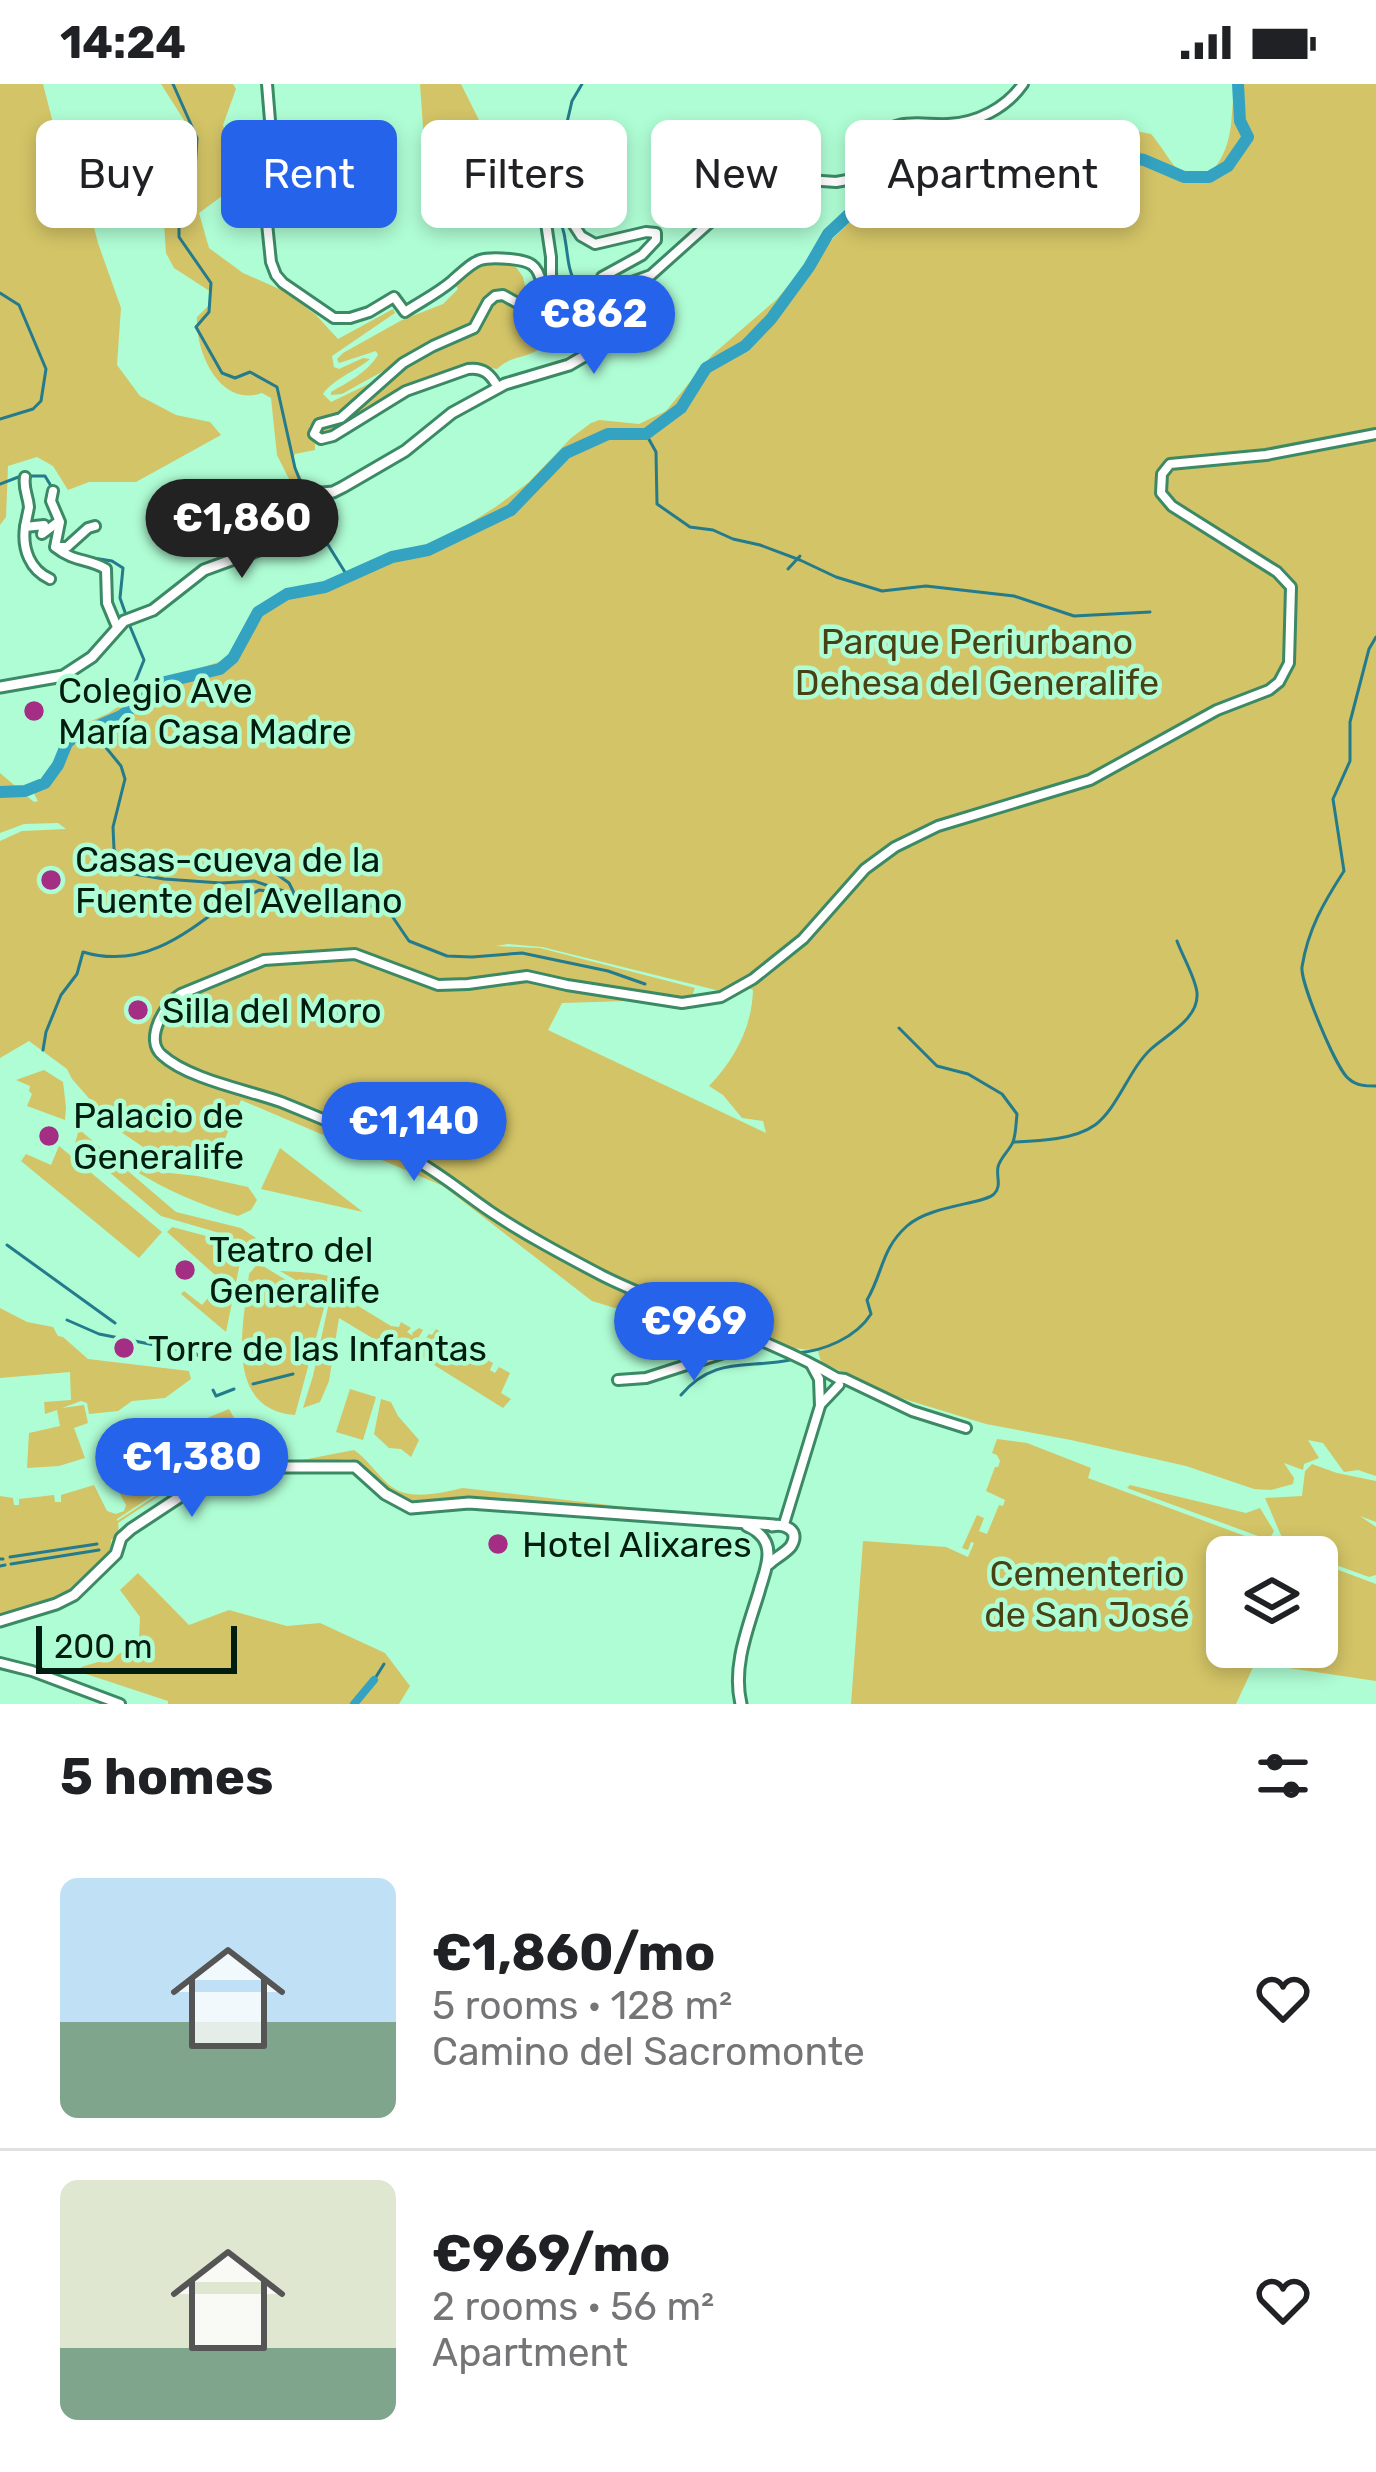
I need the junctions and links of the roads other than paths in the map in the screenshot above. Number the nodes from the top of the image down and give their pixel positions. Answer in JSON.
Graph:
{"nodes":[{"id":1,"x":267,"y":84,"type":"edge"},
{"id":2,"x":1023,"y":84,"type":"edge"},
{"id":3,"x":547,"y":228,"type":"edge"},
{"id":4,"x":576,"y":228,"type":"edge"},
{"id":5,"x":612,"y":289,"type":"junction"},
{"id":6,"x":536,"y":299,"type":"junction"},
{"id":7,"x":498,"y":388,"type":"junction"},
{"id":8,"x":1376,"y":434,"type":"edge"},
{"id":9,"x":25,"y":476,"type":"dead end"},
{"id":10,"x":53,"y":491,"type":"dead end"},
{"id":11,"x":60,"y":522,"type":"junction"},
{"id":12,"x":94,"y":526,"type":"dead end"},
{"id":13,"x":25,"y":527,"type":"junction"},
{"id":14,"x":55,"y":547,"type":"junction"},
{"id":15,"x":50,"y":580,"type":"dead end"},
{"id":16,"x":125,"y":621,"type":"junction"},
{"id":17,"x":0,"y":687,"type":"edge"},
{"id":18,"x":761,"y":1341,"type":"junction"},
{"id":19,"x":618,"y":1380,"type":"dead end"},
{"id":20,"x":829,"y":1384,"type":"junction"},
{"id":21,"x":960,"y":1426,"type":"dead end"},
{"id":22,"x":246,"y":1459,"type":"junction"},
{"id":23,"x":277,"y":1466,"type":"junction"},
{"id":24,"x":734,"y":1523,"type":"junction"},
{"id":25,"x":779,"y":1524,"type":"junction"},
{"id":26,"x":767,"y":1543,"type":"junction"},
{"id":27,"x":784,"y":1552,"type":"junction"},
{"id":28,"x":766,"y":1568,"type":"junction"},
{"id":29,"x":0,"y":1622,"type":"edge"},
{"id":30,"x":0,"y":1663,"type":"edge"},
{"id":31,"x":120,"y":1704,"type":"edge"},
{"id":32,"x":741,"y":1704,"type":"edge"}],
"edges":[{"from":1,"to":6,"type":"street"},
{"from":2,"to":5,"type":"street"},
{"from":3,"to":6,"type":"street"},
{"from":4,"to":5,"type":"street"},
{"from":5,"to":7,"type":"street"},
{"from":6,"to":7,"type":"street"},
{"from":7,"to":16,"type":"street"},
{"from":8,"to":18,"type":"street"},
{"from":9,"to":13,"type":"street"},
{"from":10,"to":11,"type":"street"},
{"from":11,"to":13,"type":"street"},
{"from":11,"to":14,"type":"street"},
{"from":12,"to":14,"type":"street"},
{"from":13,"to":15,"type":"street"},
{"from":14,"to":16,"type":"street"},
{"from":16,"to":17,"type":"street"},
{"from":18,"to":19,"type":"street"},
{"from":18,"to":20,"type":"street"},
{"from":20,"to":21,"type":"street"},
{"from":20,"to":25,"type":"street"},
{"from":22,"to":23,"type":"street"},
{"from":22,"to":23,"type":"street"},
{"from":22,"to":29,"type":"street"},
{"from":23,"to":24,"type":"street"},
{"from":24,"to":25,"type":"street"},
{"from":24,"to":26,"type":"street"},
{"from":25,"to":26,"type":"street"},
{"from":25,"to":27,"type":"street"},
{"from":26,"to":27,"type":"street"},
{"from":26,"to":28,"type":"street"},
{"from":27,"to":28,"type":"street"},
{"from":28,"to":32,"type":"street"},
{"from":30,"to":31,"type":"street"}]}
